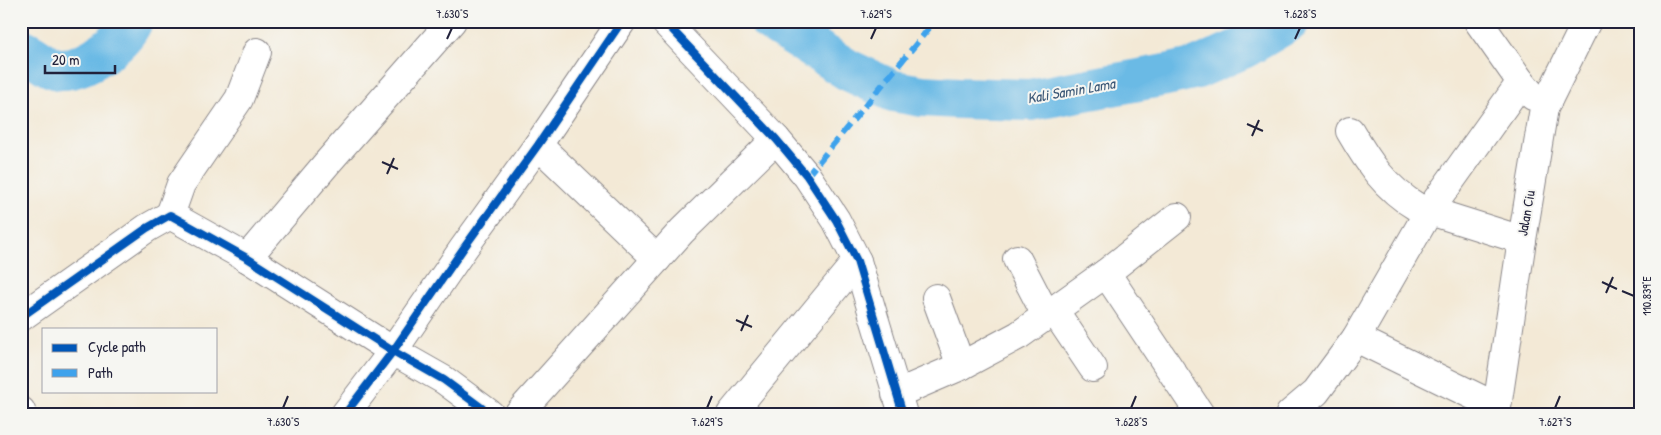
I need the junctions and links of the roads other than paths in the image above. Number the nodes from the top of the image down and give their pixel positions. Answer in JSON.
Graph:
{"nodes":[{"id":1,"x":452,"y":21,"type":"edge"},
{"id":2,"x":622,"y":21,"type":"edge"},
{"id":3,"x":664,"y":21,"type":"edge"},
{"id":4,"x":1478,"y":21,"type":"edge"},
{"id":5,"x":1587,"y":21,"type":"edge"},
{"id":6,"x":257,"y":52,"type":"dead end"},
{"id":7,"x":1521,"y":82,"type":"junction"},
{"id":8,"x":1544,"y":108,"type":"junction"},
{"id":9,"x":1350,"y":131,"type":"dead end"},
{"id":10,"x":776,"y":140,"type":"junction"},
{"id":11,"x":538,"y":144,"type":"junction"},
{"id":12,"x":1429,"y":211,"type":"junction"},
{"id":13,"x":170,"y":215,"type":"junction"},
{"id":14,"x":1177,"y":217,"type":"dead end"},
{"id":15,"x":1522,"y":240,"type":"junction"},
{"id":16,"x":247,"y":258,"type":"junction"},
{"id":17,"x":657,"y":259,"type":"junction"},
{"id":18,"x":1017,"y":260,"type":"dead end"},
{"id":19,"x":857,"y":261,"type":"junction"},
{"id":20,"x":1106,"y":273,"type":"junction"},
{"id":21,"x":936,"y":298,"type":"dead end"},
{"id":22,"x":1050,"y":312,"type":"junction"},
{"id":23,"x":21,"y":317,"type":"edge"},
{"id":24,"x":1356,"y":338,"type":"junction"},
{"id":25,"x":393,"y":351,"type":"junction"},
{"id":26,"x":961,"y":366,"type":"junction"},
{"id":27,"x":1093,"y":368,"type":"dead end"},
{"id":28,"x":900,"y":404,"type":"edge"},
{"id":29,"x":1497,"y":410,"type":"edge"},
{"id":30,"x":345,"y":414,"type":"edge"},
{"id":31,"x":490,"y":414,"type":"edge"},
{"id":32,"x":518,"y":414,"type":"edge"},
{"id":33,"x":731,"y":414,"type":"edge"},
{"id":34,"x":1200,"y":414,"type":"edge"},
{"id":35,"x":1290,"y":414,"type":"edge"}],
"edges":[{"from":1,"to":16,"type":"street"},
{"from":2,"to":11,"type":"street"},
{"from":3,"to":10,"type":"street"},
{"from":4,"to":7,"type":"street"},
{"from":5,"to":8,"type":"street","name":"Jalan Ciu"},
{"from":6,"to":13,"type":"street"},
{"from":7,"to":8,"type":"street"},
{"from":7,"to":12,"type":"street"},
{"from":8,"to":15,"type":"street","name":"Jalan Ciu"},
{"from":9,"to":12,"type":"street"},
{"from":10,"to":17,"type":"street"},
{"from":10,"to":19,"type":"street"},
{"from":11,"to":17,"type":"street"},
{"from":11,"to":25,"type":"street"},
{"from":12,"to":15,"type":"street"},
{"from":12,"to":24,"type":"street"},
{"from":13,"to":16,"type":"street"},
{"from":13,"to":23,"type":"street"},
{"from":14,"to":20,"type":"street"},
{"from":15,"to":29,"type":"street","name":"Jalan Ciu"},
{"from":16,"to":25,"type":"street"},
{"from":17,"to":32,"type":"street"},
{"from":18,"to":22,"type":"street"},
{"from":19,"to":28,"type":"street"},
{"from":19,"to":33,"type":"street"},
{"from":20,"to":22,"type":"street"},
{"from":20,"to":34,"type":"street"},
{"from":21,"to":26,"type":"street"},
{"from":22,"to":26,"type":"street"},
{"from":22,"to":27,"type":"street"},
{"from":24,"to":29,"type":"street"},
{"from":24,"to":35,"type":"street"},
{"from":25,"to":30,"type":"street"},
{"from":25,"to":31,"type":"street"},
{"from":26,"to":28,"type":"street"}]}
